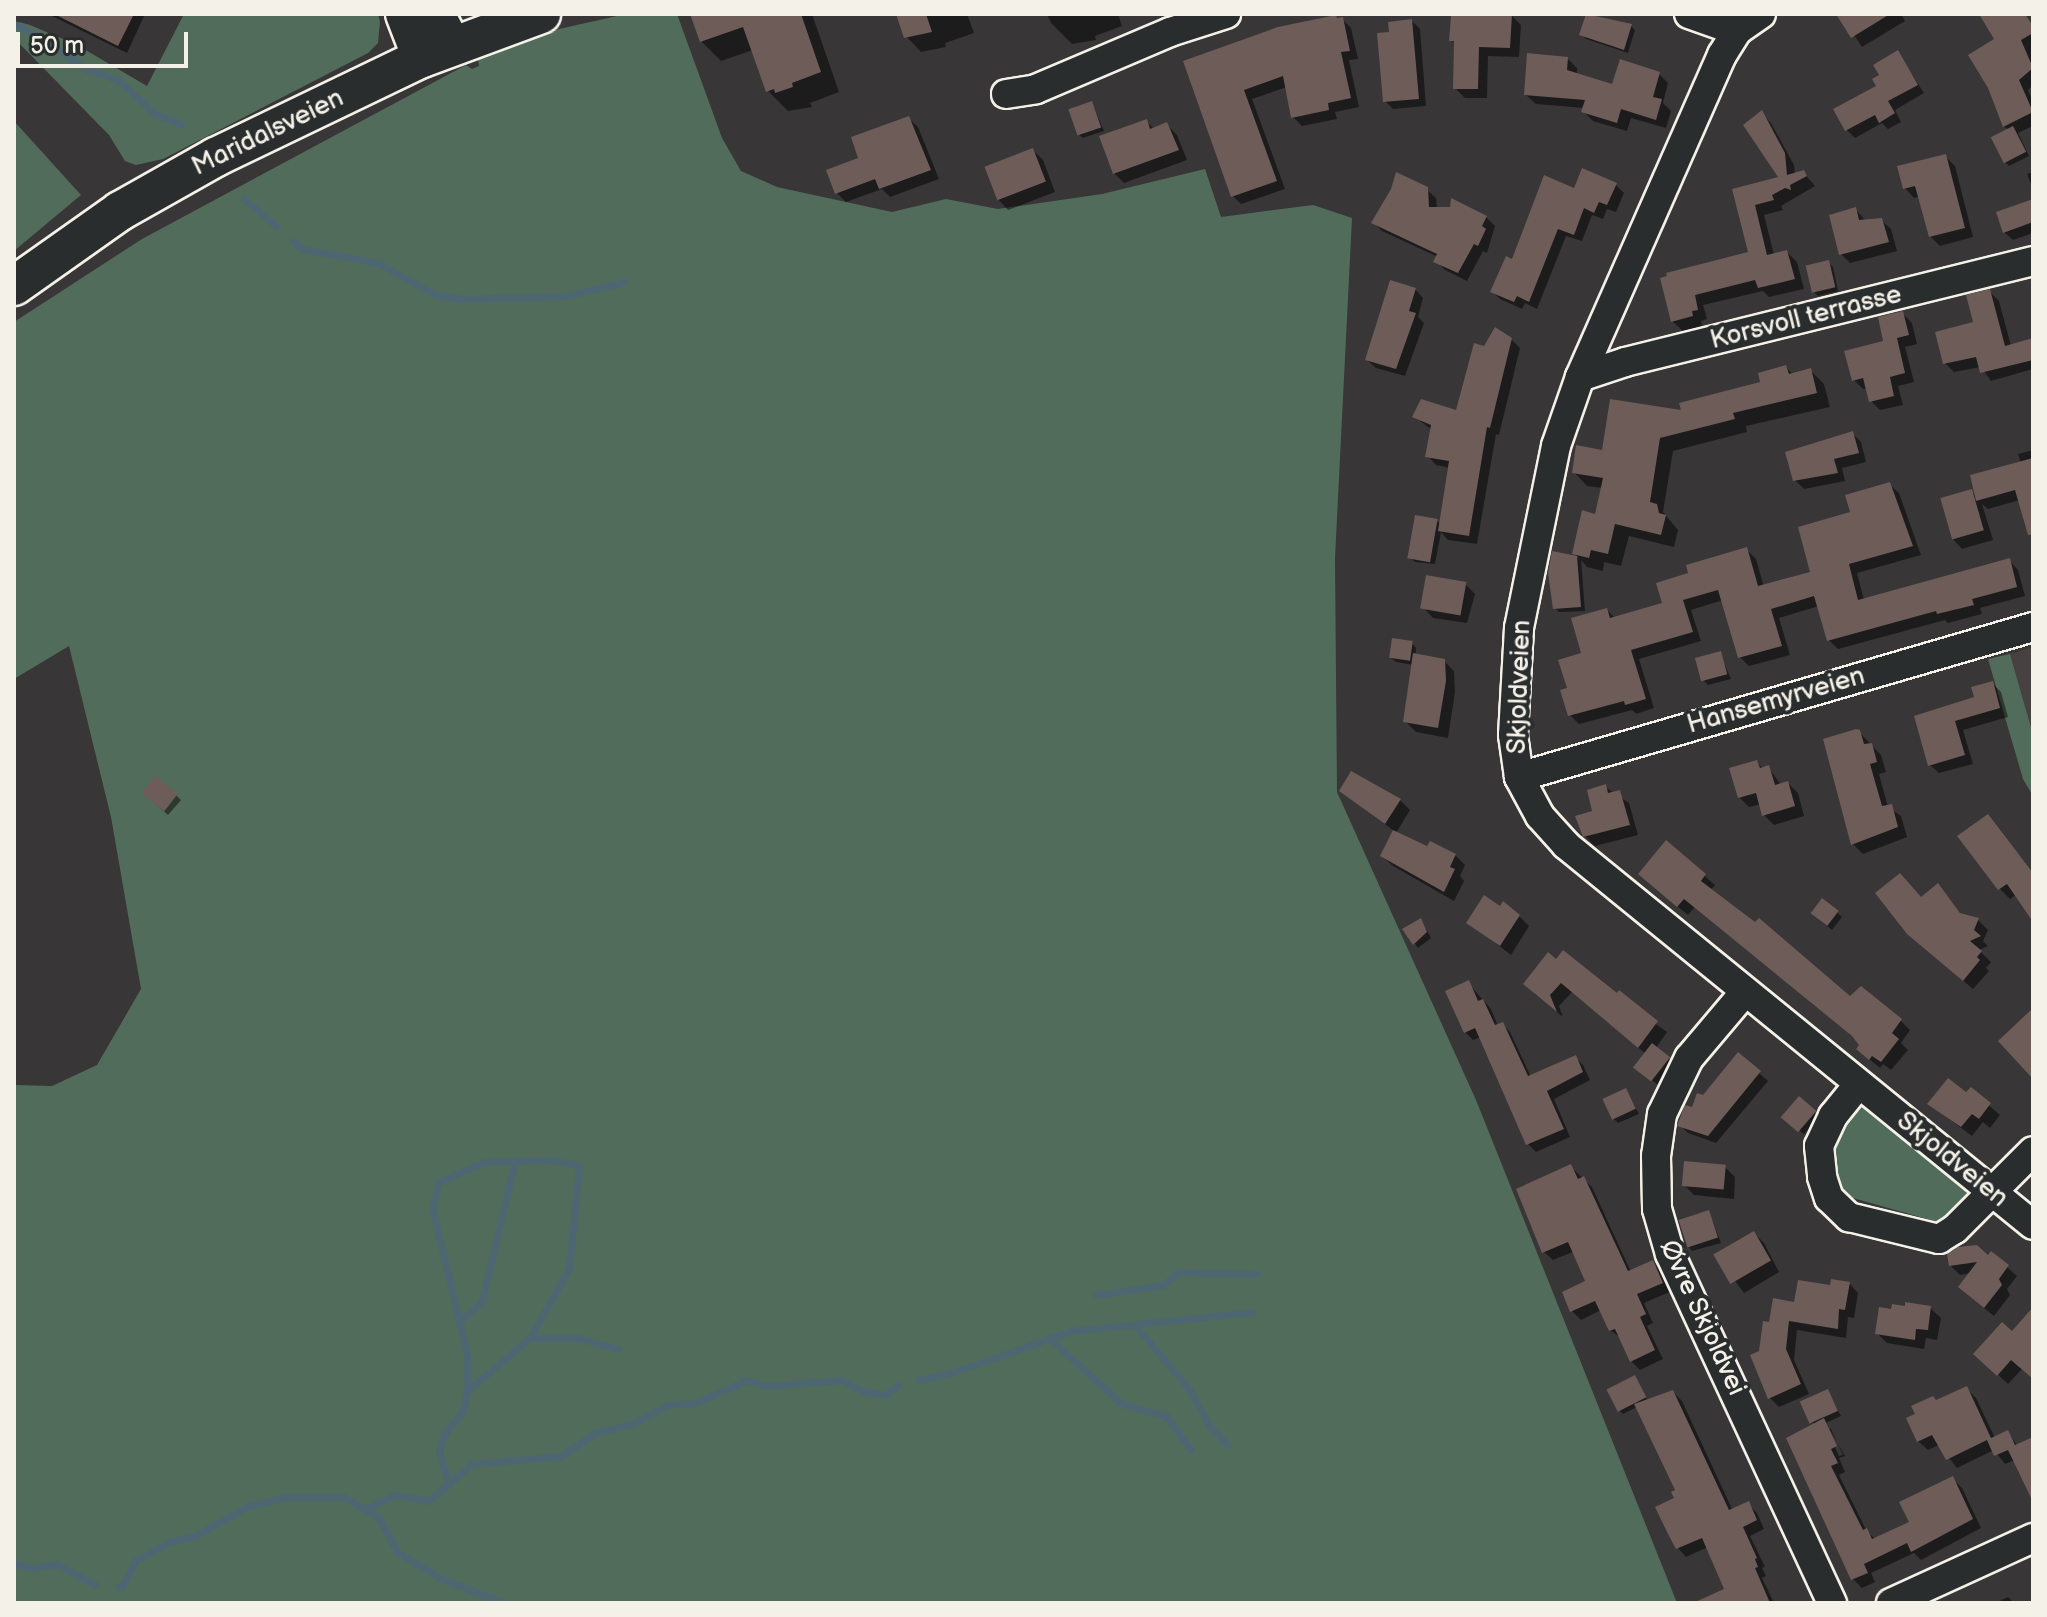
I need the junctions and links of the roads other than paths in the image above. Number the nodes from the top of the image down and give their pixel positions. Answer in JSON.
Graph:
{"nodes":[{"id":1,"x":405,"y":14,"type":"edge"},
{"id":2,"x":541,"y":14,"type":"edge"},
{"id":3,"x":1226,"y":14,"type":"edge"},
{"id":4,"x":1689,"y":14,"type":"edge"},
{"id":5,"x":1761,"y":14,"type":"edge"},
{"id":6,"x":1737,"y":31,"type":"junction"},
{"id":7,"x":436,"y":39,"type":"edge"},
{"id":8,"x":1006,"y":94,"type":"dead end"},
{"id":9,"x":2033,"y":261,"type":"edge"},
{"id":10,"x":14,"y":286,"type":"edge"},
{"id":11,"x":1580,"y":377,"type":"junction"},
{"id":12,"x":2033,"y":627,"type":"edge"},
{"id":13,"x":1519,"y":777,"type":"junction"},
{"id":14,"x":1744,"y":993,"type":"junction"},
{"id":15,"x":1858,"y":1085,"type":"junction"},
{"id":16,"x":2033,"y":1151,"type":"edge"},
{"id":17,"x":1992,"y":1191,"type":"junction"},
{"id":18,"x":2033,"y":1225,"type":"edge"},
{"id":19,"x":2033,"y":1538,"type":"edge"},
{"id":20,"x":1832,"y":1603,"type":"edge"},
{"id":21,"x":1891,"y":1603,"type":"edge"}],
"edges":[{"from":1,"to":7,"type":"street"},
{"from":2,"to":7,"type":"street","name":"Maridalsveien"},
{"from":3,"to":8,"type":"street"},
{"from":4,"to":6,"type":"street"},
{"from":5,"to":6,"type":"street","name":"Skjoldveien"},
{"from":6,"to":11,"type":"street","name":"Skjoldveien"},
{"from":7,"to":10,"type":"street","name":"Maridalsveien"},
{"from":9,"to":11,"type":"street","name":"Korsvoll terrasse"},
{"from":11,"to":13,"type":"street","name":"Skjoldveien"},
{"from":12,"to":13,"type":"street","name":"Hansemyrveien"},
{"from":13,"to":14,"type":"street","name":"Skjoldveien"},
{"from":14,"to":15,"type":"street","name":"Skjoldveien"},
{"from":14,"to":20,"type":"street","name":"Øvre Skjoldvei"},
{"from":15,"to":17,"type":"street","name":"Skjoldveien"},
{"from":15,"to":17,"type":"street"},
{"from":16,"to":17,"type":"street"},
{"from":17,"to":18,"type":"street","name":"Skjoldveien"},
{"from":19,"to":21,"type":"street"}]}
